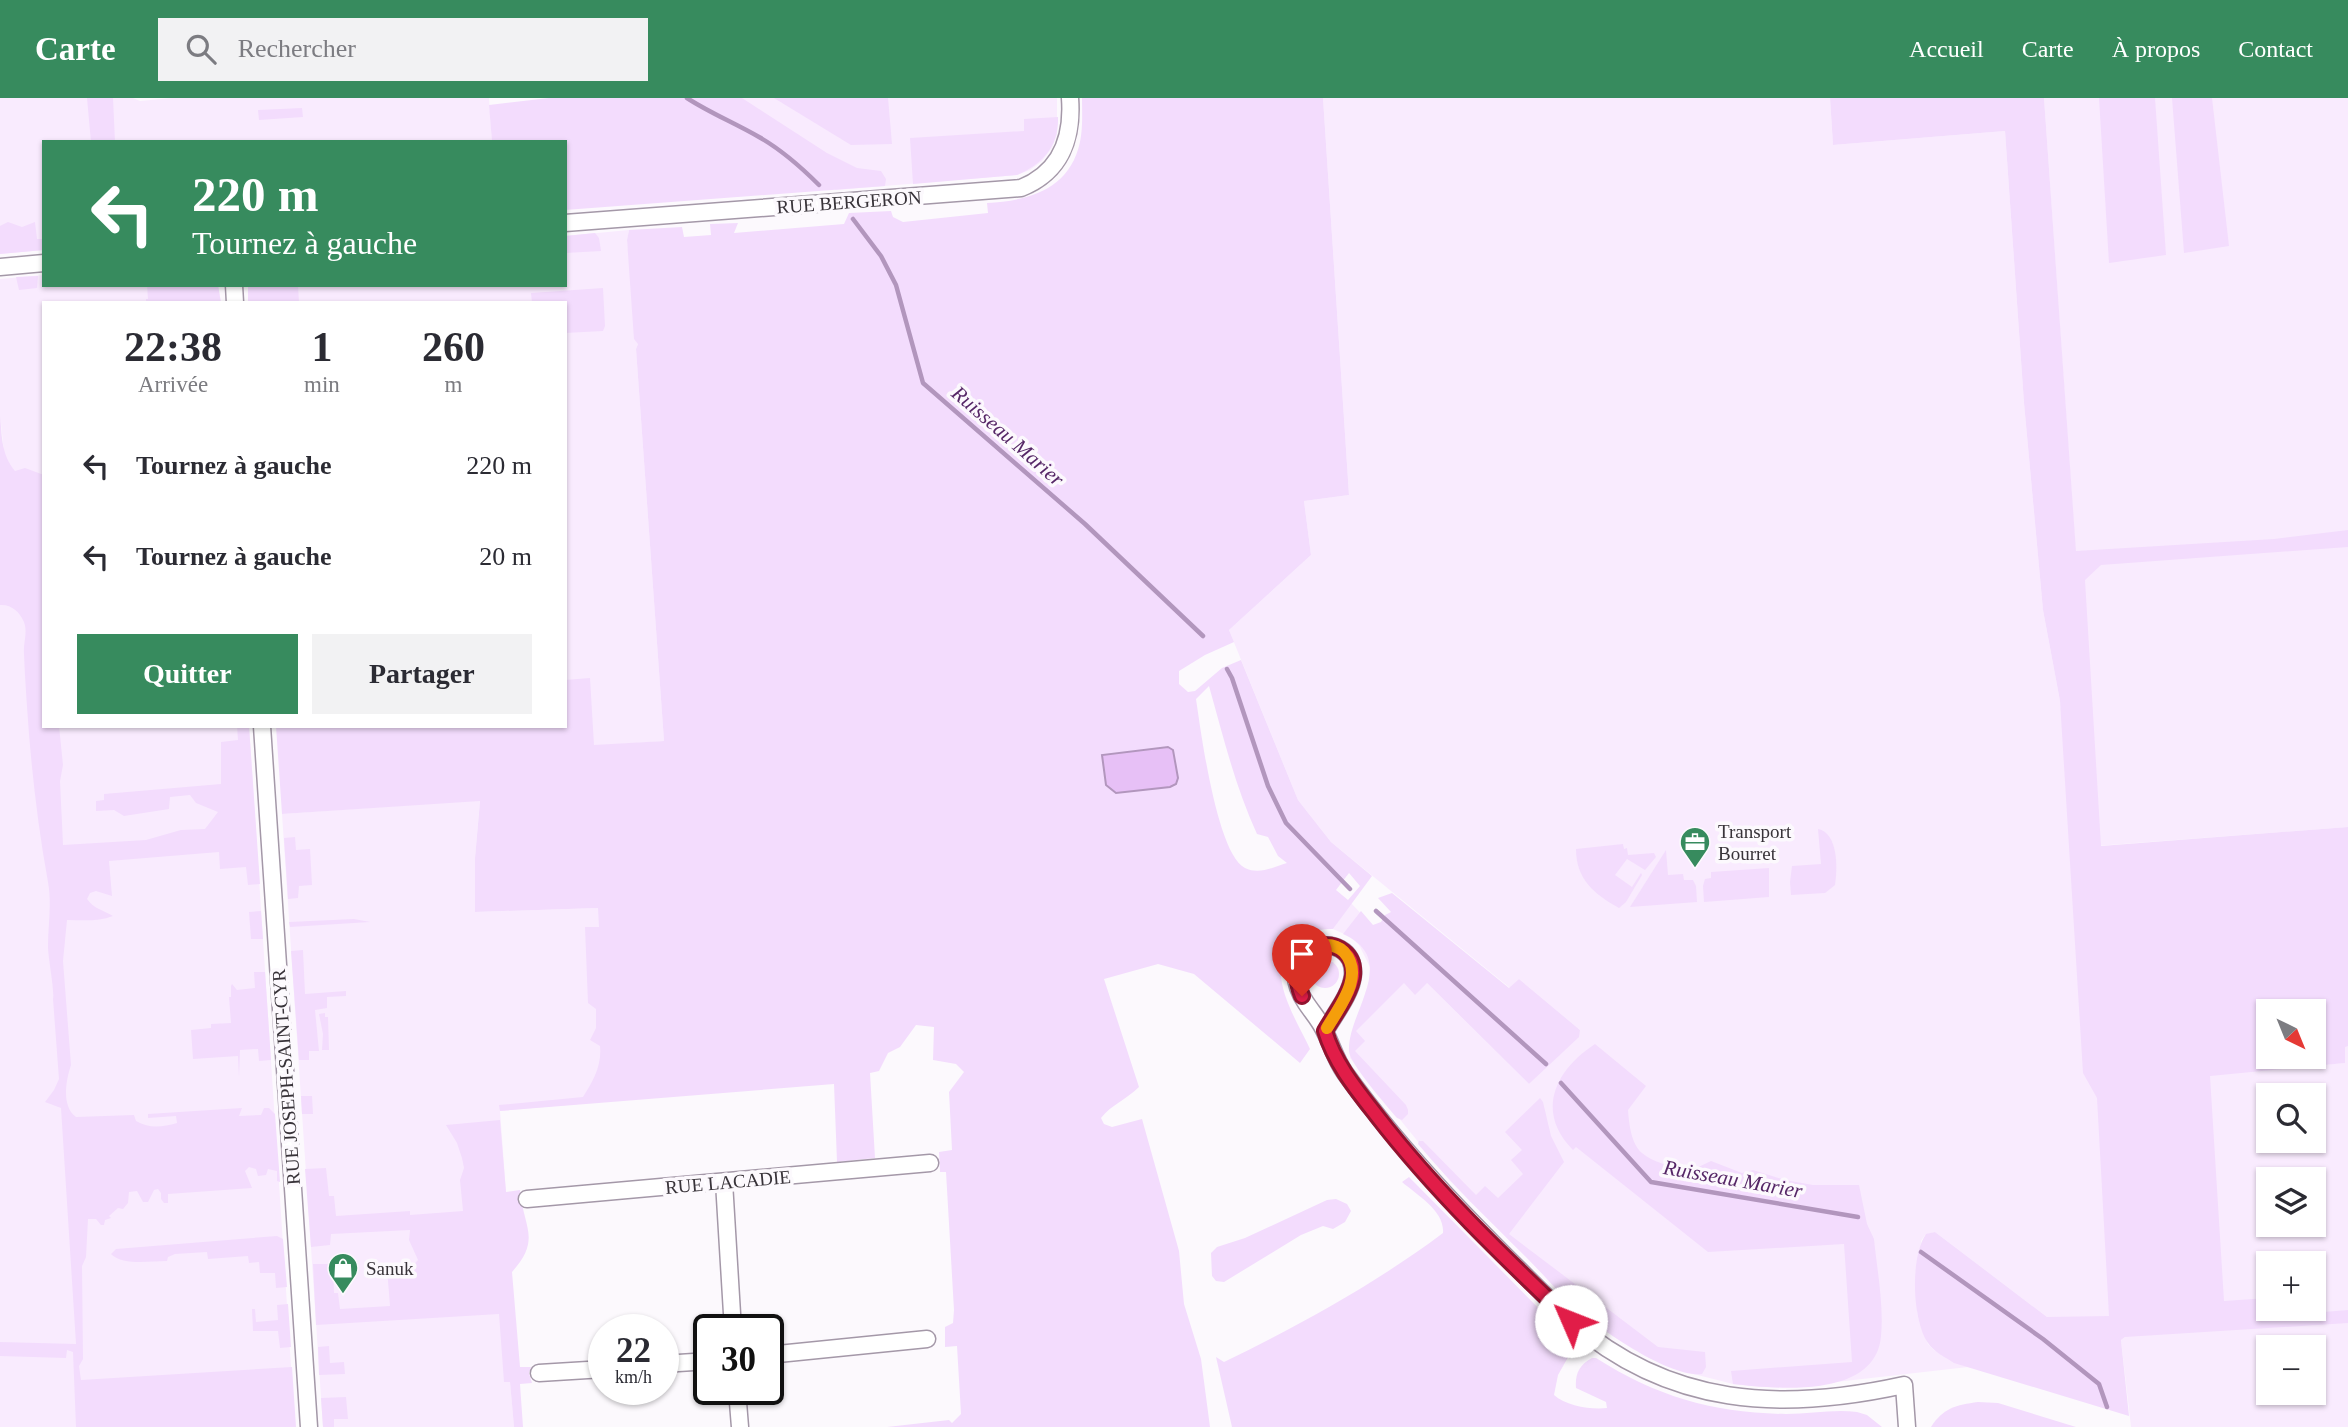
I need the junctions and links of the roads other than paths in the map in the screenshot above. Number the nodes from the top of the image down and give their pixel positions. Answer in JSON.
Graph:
{"nodes":[{"id":1,"x":1070,"y":98,"type":"edge"},
{"id":2,"x":567,"y":223,"type":"edge"},
{"id":3,"x":42,"y":263,"type":"edge"},
{"id":4,"x":0,"y":267,"type":"edge"},
{"id":5,"x":262,"y":728,"type":"edge"},
{"id":6,"x":1325,"y":1031,"type":"junction"},
{"id":7,"x":930,"y":1163,"type":"dead end"},
{"id":8,"x":724,"y":1182,"type":"junction"},
{"id":9,"x":527,"y":1199,"type":"dead end"},
{"id":10,"x":732,"y":1314,"type":"edge"},
{"id":11,"x":927,"y":1339,"type":"dead end"},
{"id":12,"x":784,"y":1353,"type":"edge"},
{"id":13,"x":588,"y":1369,"type":"edge"},
{"id":14,"x":539,"y":1373,"type":"dead end"},
{"id":15,"x":738,"y":1405,"type":"edge"},
{"id":16,"x":309,"y":1427,"type":"edge"},
{"id":17,"x":740,"y":1427,"type":"edge"},
{"id":18,"x":1908,"y":1427,"type":"edge"}],
"edges":[{"from":1,"to":2,"type":"street","name":"RUE BERGERON"},
{"from":3,"to":4,"type":"street"},
{"from":5,"to":16,"type":"street","name":"RUE JOSEPH-SAINT-CYR"},
{"from":6,"to":6,"type":"street"},
{"from":6,"to":18,"type":"street"},
{"from":7,"to":8,"type":"street","name":"RUE LACADIE"},
{"from":8,"to":9,"type":"street","name":"RUE LACADIE"},
{"from":8,"to":10,"type":"street"},
{"from":11,"to":12,"type":"street"},
{"from":13,"to":14,"type":"street"},
{"from":15,"to":17,"type":"street"}]}
